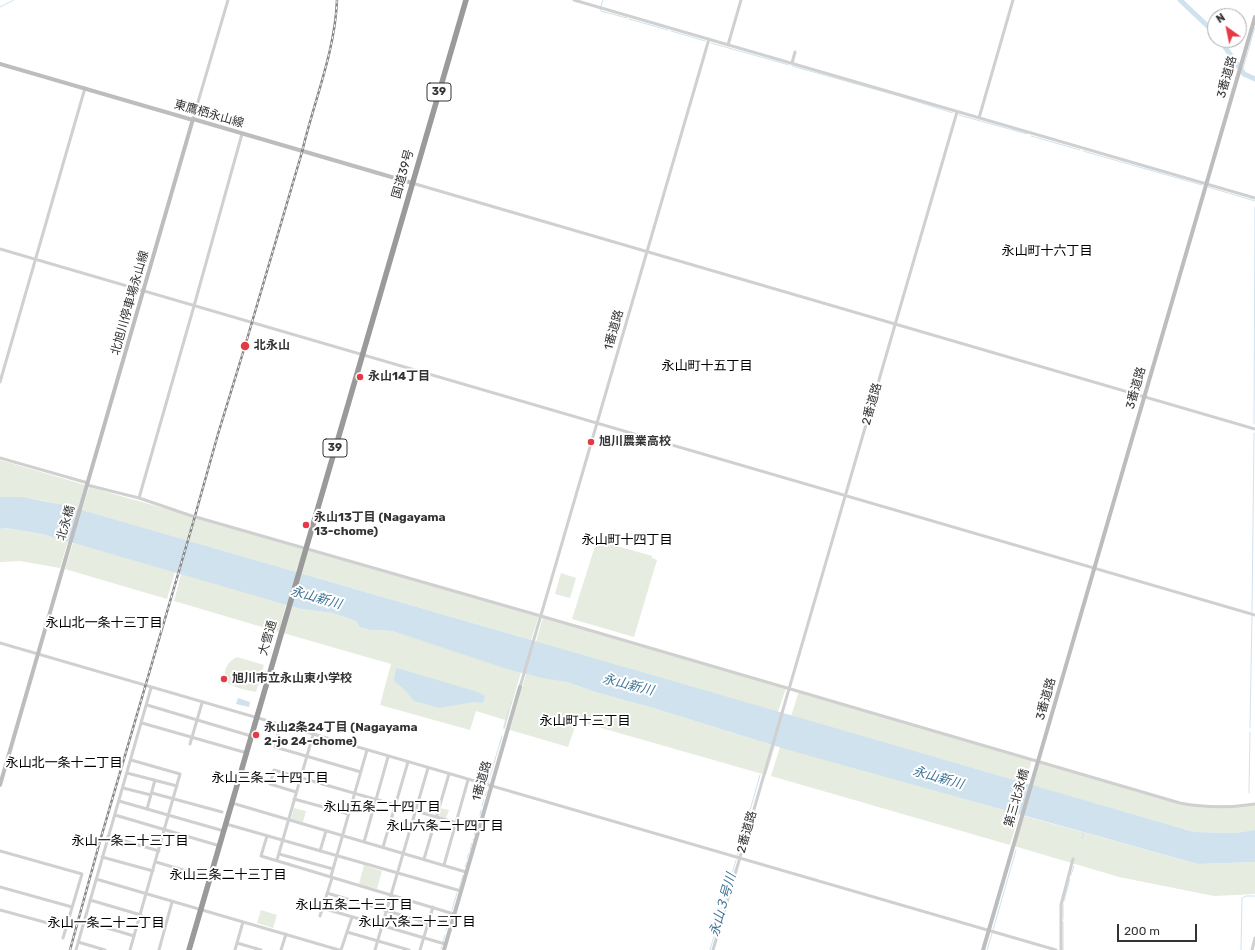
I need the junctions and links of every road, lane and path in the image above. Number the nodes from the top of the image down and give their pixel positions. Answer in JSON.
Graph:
{"nodes":[{"id":1,"x":228,"y":0,"type":"edge"},
{"id":2,"x":466,"y":0,"type":"edge"},
{"id":3,"x":574,"y":0,"type":"edge"},
{"id":4,"x":741,"y":0,"type":"edge"},
{"id":5,"x":1013,"y":0,"type":"edge"},
{"id":6,"x":1255,"y":17,"type":"edge"},
{"id":7,"x":709,"y":39,"type":"junction"},
{"id":8,"x":728,"y":45,"type":"junction"},
{"id":9,"x":795,"y":52,"type":"dead end"},
{"id":10,"x":792,"y":63,"type":"junction"},
{"id":11,"x":0,"y":64,"type":"edge"},
{"id":12,"x":85,"y":88,"type":"junction"},
{"id":13,"x":957,"y":112,"type":"junction"},
{"id":14,"x":979,"y":118,"type":"junction"},
{"id":15,"x":193,"y":119,"type":"junction"},
{"id":16,"x":242,"y":134,"type":"junction"},
{"id":17,"x":412,"y":183,"type":"junction"},
{"id":18,"x":1206,"y":184,"type":"junction"},
{"id":19,"x":1255,"y":198,"type":"edge"},
{"id":20,"x":0,"y":249,"type":"edge"},
{"id":21,"x":647,"y":251,"type":"junction"},
{"id":22,"x":35,"y":260,"type":"junction"},
{"id":23,"x":144,"y":291,"type":"junction"},
{"id":24,"x":194,"y":306,"type":"junction"},
{"id":25,"x":895,"y":323,"type":"junction"},
{"id":26,"x":362,"y":355,"type":"junction"},
{"id":27,"x":0,"y":382,"type":"edge"},
{"id":28,"x":1144,"y":396,"type":"junction"},
{"id":29,"x":597,"y":423,"type":"junction"},
{"id":30,"x":1255,"y":429,"type":"edge"},
{"id":31,"x":0,"y":458,"type":"edge"},
{"id":32,"x":88,"y":484,"type":"junction"},
{"id":33,"x":85,"y":492,"type":"joint"},
{"id":34,"x":845,"y":495,"type":"junction"},
{"id":35,"x":139,"y":498,"type":"junction"},
{"id":36,"x":306,"y":548,"type":"junction"},
{"id":37,"x":1094,"y":568,"type":"junction"},
{"id":38,"x":1255,"y":615,"type":"edge"},
{"id":39,"x":541,"y":616,"type":"junction"},
{"id":40,"x":0,"y":643,"type":"edge"},
{"id":41,"x":38,"y":655,"type":"junction"},
{"id":42,"x":520,"y":687,"type":"joint"},
{"id":43,"x":151,"y":688,"type":"junction"},
{"id":44,"x":789,"y":689,"type":"junction"},
{"id":45,"x":202,"y":703,"type":"junction"},
{"id":46,"x":147,"y":706,"type":"junction"},
{"id":47,"x":256,"y":718,"type":"junction"},
{"id":48,"x":197,"y":720,"type":"junction"},
{"id":49,"x":142,"y":723,"type":"junction"},
{"id":50,"x":280,"y":725,"type":"junction"},
{"id":51,"x":313,"y":735,"type":"junction"},
{"id":52,"x":251,"y":736,"type":"junction"},
{"id":53,"x":192,"y":737,"type":"junction"},
{"id":54,"x":190,"y":744,"type":"dead end"},
{"id":55,"x":367,"y":750,"type":"junction"},
{"id":56,"x":246,"y":753,"type":"junction"},
{"id":57,"x":307,"y":756,"type":"junction"},
{"id":58,"x":388,"y":757,"type":"junction"},
{"id":59,"x":131,"y":760,"type":"junction"},
{"id":60,"x":408,"y":762,"type":"junction"},
{"id":61,"x":1037,"y":764,"type":"junction"},
{"id":62,"x":428,"y":768,"type":"junction"},
{"id":63,"x":361,"y":772,"type":"junction"},
{"id":64,"x":127,"y":773,"type":"junction"},
{"id":65,"x":448,"y":774,"type":"junction"},
{"id":66,"x":301,"y":778,"type":"junction"},
{"id":67,"x":155,"y":780,"type":"junction"},
{"id":68,"x":468,"y":780,"type":"junction"},
{"id":69,"x":0,"y":785,"type":"edge"},
{"id":70,"x":177,"y":786,"type":"junction"},
{"id":71,"x":491,"y":786,"type":"junction"},
{"id":72,"x":123,"y":788,"type":"junction"},
{"id":73,"x":296,"y":792,"type":"junction"},
{"id":74,"x":355,"y":793,"type":"junction"},
{"id":75,"x":152,"y":794,"type":"junction"},
{"id":76,"x":174,"y":799,"type":"junction"},
{"id":77,"x":294,"y":799,"type":"junction"},
{"id":78,"x":376,"y":799,"type":"junction"},
{"id":79,"x":119,"y":801,"type":"junction"},
{"id":80,"x":232,"y":803,"type":"junction"},
{"id":81,"x":1255,"y":804,"type":"edge"},
{"id":82,"x":395,"y":805,"type":"junction"},
{"id":83,"x":147,"y":809,"type":"junction"},
{"id":84,"x":416,"y":811,"type":"junction"},
{"id":85,"x":222,"y":812,"type":"dead end"},
{"id":86,"x":349,"y":814,"type":"junction"},
{"id":87,"x":115,"y":815,"type":"junction"},
{"id":88,"x":169,"y":815,"type":"junction"},
{"id":89,"x":436,"y":817,"type":"junction"},
{"id":90,"x":288,"y":820,"type":"junction"},
{"id":91,"x":456,"y":823,"type":"junction"},
{"id":92,"x":226,"y":824,"type":"junction"},
{"id":93,"x":165,"y":829,"type":"junction"},
{"id":94,"x":478,"y":829,"type":"junction"},
{"id":95,"x":326,"y":831,"type":"junction"},
{"id":96,"x":224,"y":832,"type":"junction"},
{"id":97,"x":342,"y":835,"type":"junction"},
{"id":98,"x":108,"y":836,"type":"junction"},
{"id":99,"x":267,"y":836,"type":"junction"},
{"id":100,"x":282,"y":841,"type":"junction"},
{"id":101,"x":364,"y":842,"type":"junction"},
{"id":102,"x":220,"y":846,"type":"junction"},
{"id":103,"x":383,"y":847,"type":"junction"},
{"id":104,"x":159,"y":850,"type":"junction"},
{"id":105,"x":0,"y":851,"type":"edge"},
{"id":106,"x":320,"y":851,"type":"junction"},
{"id":107,"x":403,"y":853,"type":"junction"},
{"id":108,"x":279,"y":854,"type":"junction"},
{"id":109,"x":336,"y":856,"type":"junction"},
{"id":110,"x":102,"y":857,"type":"junction"},
{"id":111,"x":739,"y":858,"type":"junction"},
{"id":112,"x":424,"y":859,"type":"junction"},
{"id":113,"x":1073,"y":859,"type":"dead end"},
{"id":114,"x":277,"y":860,"type":"junction"},
{"id":115,"x":156,"y":862,"type":"junction"},
{"id":116,"x":444,"y":865,"type":"junction"},
{"id":117,"x":333,"y":869,"type":"junction"},
{"id":118,"x":153,"y":872,"type":"junction"},
{"id":119,"x":466,"y":872,"type":"junction"},
{"id":120,"x":397,"y":873,"type":"junction"},
{"id":121,"x":331,"y":877,"type":"junction"},
{"id":122,"x":210,"y":878,"type":"junction"},
{"id":123,"x":96,"y":879,"type":"junction"},
{"id":124,"x":0,"y":887,"type":"edge"},
{"id":125,"x":461,"y":892,"type":"junction"},
{"id":126,"x":327,"y":893,"type":"junction"},
{"id":127,"x":147,"y":894,"type":"junction"},
{"id":128,"x":391,"y":895,"type":"junction"},
{"id":129,"x":90,"y":900,"type":"junction"},
{"id":130,"x":172,"y":902,"type":"junction"},
{"id":131,"x":72,"y":907,"type":"junction"},
{"id":132,"x":432,"y":907,"type":"junction"},
{"id":133,"x":322,"y":908,"type":"junction"},
{"id":134,"x":0,"y":910,"type":"edge"},
{"id":135,"x":201,"y":910,"type":"junction"},
{"id":136,"x":386,"y":910,"type":"junction"},
{"id":137,"x":454,"y":914,"type":"junction"},
{"id":138,"x":140,"y":915,"type":"junction"},
{"id":139,"x":320,"y":916,"type":"dead end"},
{"id":140,"x":352,"y":917,"type":"junction"},
{"id":141,"x":84,"y":921,"type":"junction"},
{"id":142,"x":243,"y":922,"type":"junction"},
{"id":143,"x":428,"y":923,"type":"junction"},
{"id":144,"x":382,"y":926,"type":"junction"},
{"id":145,"x":66,"y":928,"type":"junction"},
{"id":146,"x":991,"y":931,"type":"junction"},
{"id":147,"x":347,"y":932,"type":"junction"},
{"id":148,"x":286,"y":934,"type":"junction"},
{"id":149,"x":134,"y":936,"type":"junction"},
{"id":150,"x":63,"y":938,"type":"dead end"},
{"id":151,"x":424,"y":938,"type":"junction"},
{"id":152,"x":1255,"y":938,"type":"edge"},
{"id":153,"x":377,"y":940,"type":"junction"},
{"id":154,"x":78,"y":942,"type":"junction"},
{"id":155,"x":237,"y":943,"type":"junction"},
{"id":156,"x":446,"y":944,"type":"junction"},
{"id":157,"x":76,"y":950,"type":"edge"},
{"id":158,"x":105,"y":950,"type":"edge"},
{"id":159,"x":130,"y":950,"type":"edge"},
{"id":160,"x":159,"y":950,"type":"edge"},
{"id":161,"x":189,"y":950,"type":"edge"},
{"id":162,"x":235,"y":950,"type":"edge"},
{"id":163,"x":261,"y":950,"type":"edge"},
{"id":164,"x":281,"y":950,"type":"edge"},
{"id":165,"x":338,"y":950,"type":"edge"},
{"id":166,"x":375,"y":950,"type":"edge"},
{"id":167,"x":409,"y":950,"type":"edge"},
{"id":168,"x":420,"y":950,"type":"edge"},
{"id":169,"x":444,"y":950,"type":"edge"},
{"id":170,"x":713,"y":950,"type":"edge"},
{"id":171,"x":983,"y":950,"type":"edge"},
{"id":172,"x":1056,"y":950,"type":"edge"},
{"id":173,"x":1061,"y":950,"type":"edge"},
{"id":174,"x":1252,"y":950,"type":"edge"}],
"edges":[{"from":1,"to":15,"type":"street"},
{"from":2,"to":17,"type":"highway","name":"国道39号","number":"39"},
{"from":3,"to":7,"type":"street"},
{"from":4,"to":8,"type":"street"},
{"from":5,"to":14,"type":"street"},
{"from":6,"to":18,"type":"street","name":"3番道路"},
{"from":7,"to":8,"type":"street"},
{"from":7,"to":21,"type":"street","name":"1番道路"},
{"from":8,"to":10,"type":"street"},
{"from":9,"to":10,"type":"street"},
{"from":10,"to":13,"type":"street"},
{"from":11,"to":12,"type":"street","name":"東鷹栖永山線"},
{"from":12,"to":15,"type":"street","name":"東鷹栖永山線"},
{"from":12,"to":22,"type":"street"},
{"from":13,"to":14,"type":"street"},
{"from":13,"to":25,"type":"street","name":"2番道路"},
{"from":14,"to":18,"type":"street"},
{"from":15,"to":16,"type":"street","name":"東鷹栖永山線"},
{"from":15,"to":23,"type":"street","name":"北旭川停車場永山線"},
{"from":16,"to":17,"type":"street","name":"東鷹栖永山線"},
{"from":16,"to":24,"type":"street"},
{"from":17,"to":21,"type":"street"},
{"from":17,"to":26,"type":"highway","name":"国道39号","number":"39"},
{"from":18,"to":19,"type":"street"},
{"from":18,"to":28,"type":"street","name":"3番道路"},
{"from":20,"to":22,"type":"street"},
{"from":21,"to":25,"type":"street"},
{"from":21,"to":29,"type":"street","name":"1番道路"},
{"from":22,"to":23,"type":"street"},
{"from":22,"to":27,"type":"street"},
{"from":23,"to":24,"type":"street"},
{"from":23,"to":32,"type":"street","name":"北旭川停車場永山線"},
{"from":24,"to":26,"type":"street"},
{"from":24,"to":35,"type":"street"},
{"from":25,"to":28,"type":"street"},
{"from":25,"to":34,"type":"street","name":"2番道路"},
{"from":26,"to":29,"type":"street"},
{"from":26,"to":36,"type":"highway","name":"大雪通","number":"39"},
{"from":28,"to":30,"type":"street"},
{"from":28,"to":37,"type":"street","name":"3番道路"},
{"from":29,"to":34,"type":"street"},
{"from":29,"to":39,"type":"street","name":"1番道路"},
{"from":31,"to":32,"type":"street"},
{"from":32,"to":33,"type":"street","name":"北旭川停車場永山線"},
{"from":32,"to":35,"type":"street"},
{"from":33,"to":41,"type":"street","name":"北永橋"},
{"from":34,"to":37,"type":"street"},
{"from":34,"to":44,"type":"street","name":"2番道路"},
{"from":35,"to":36,"type":"street"},
{"from":36,"to":39,"type":"street"},
{"from":36,"to":47,"type":"highway","name":"大雪通","number":"39"},
{"from":37,"to":38,"type":"street"},
{"from":37,"to":61,"type":"street","name":"3番道路"},
{"from":39,"to":42,"type":"street","name":"1番道路"},
{"from":39,"to":44,"type":"street"},
{"from":40,"to":41,"type":"street"},
{"from":41,"to":43,"type":"street"},
{"from":41,"to":69,"type":"street"},
{"from":42,"to":71,"type":"street","name":"1番道路"},
{"from":43,"to":45,"type":"street"},
{"from":43,"to":46,"type":"street"},
{"from":44,"to":61,"type":"street"},
{"from":44,"to":111,"type":"street","name":"2番道路"},
{"from":45,"to":47,"type":"street"},
{"from":45,"to":48,"type":"street"},
{"from":46,"to":48,"type":"street"},
{"from":46,"to":49,"type":"street"},
{"from":47,"to":50,"type":"street"},
{"from":47,"to":52,"type":"highway","name":"大雪通","number":"39"},
{"from":48,"to":52,"type":"street"},
{"from":48,"to":53,"type":"street"},
{"from":49,"to":53,"type":"street"},
{"from":49,"to":59,"type":"street"},
{"from":50,"to":51,"type":"street"},
{"from":50,"to":57,"type":"street"},
{"from":51,"to":55,"type":"street"},
{"from":51,"to":57,"type":"street"},
{"from":52,"to":56,"type":"highway","name":"大雪通","number":"39"},
{"from":53,"to":54,"type":"street"},
{"from":53,"to":56,"type":"street"},
{"from":55,"to":58,"type":"street"},
{"from":55,"to":63,"type":"street"},
{"from":56,"to":80,"type":"highway","name":"大雪通","number":"39"},
{"from":57,"to":63,"type":"street"},
{"from":57,"to":66,"type":"street"},
{"from":58,"to":60,"type":"street"},
{"from":58,"to":78,"type":"street"},
{"from":59,"to":64,"type":"street"},
{"from":59,"to":70,"type":"street"},
{"from":60,"to":62,"type":"street"},
{"from":60,"to":82,"type":"street"},
{"from":61,"to":81,"type":"street"},
{"from":61,"to":146,"type":"street","name":"第三北永橋"},
{"from":62,"to":65,"type":"street"},
{"from":62,"to":84,"type":"street"},
{"from":63,"to":74,"type":"street"},
{"from":64,"to":67,"type":"street"},
{"from":64,"to":72,"type":"street"},
{"from":65,"to":68,"type":"street"},
{"from":65,"to":89,"type":"street"},
{"from":66,"to":73,"type":"street"},
{"from":66,"to":73,"type":"street"},
{"from":66,"to":74,"type":"street"},
{"from":67,"to":70,"type":"street"},
{"from":67,"to":75,"type":"street"},
{"from":68,"to":71,"type":"street"},
{"from":68,"to":91,"type":"street"},
{"from":70,"to":76,"type":"street"},
{"from":71,"to":94,"type":"street","name":"1番道路"},
{"from":71,"to":111,"type":"street"},
{"from":72,"to":75,"type":"street"},
{"from":72,"to":79,"type":"street"},
{"from":73,"to":77,"type":"street"},
{"from":74,"to":78,"type":"street"},
{"from":74,"to":86,"type":"street"},
{"from":75,"to":76,"type":"street"},
{"from":75,"to":83,"type":"street"},
{"from":76,"to":85,"type":"street"},
{"from":76,"to":88,"type":"street"},
{"from":77,"to":86,"type":"street"},
{"from":77,"to":90,"type":"street"},
{"from":78,"to":82,"type":"street"},
{"from":78,"to":101,"type":"street"},
{"from":79,"to":83,"type":"street"},
{"from":79,"to":87,"type":"street"},
{"from":80,"to":90,"type":"street"},
{"from":80,"to":92,"type":"highway","name":"大雪通","number":"39"},
{"from":82,"to":84,"type":"street"},
{"from":82,"to":103,"type":"street"},
{"from":83,"to":88,"type":"street"},
{"from":84,"to":89,"type":"street"},
{"from":84,"to":107,"type":"street"},
{"from":86,"to":97,"type":"street"},
{"from":87,"to":93,"type":"street"},
{"from":87,"to":98,"type":"street"},
{"from":88,"to":93,"type":"street"},
{"from":88,"to":96,"type":"street"},
{"from":89,"to":91,"type":"street"},
{"from":89,"to":112,"type":"street"},
{"from":90,"to":95,"type":"street"},
{"from":90,"to":100,"type":"street"},
{"from":91,"to":94,"type":"street"},
{"from":91,"to":116,"type":"street"},
{"from":92,"to":96,"type":"highway","name":"大雪通","number":"39"},
{"from":92,"to":99,"type":"street"},
{"from":93,"to":102,"type":"street"},
{"from":93,"to":104,"type":"street"},
{"from":94,"to":119,"type":"street","name":"1番道路"},
{"from":95,"to":97,"type":"street"},
{"from":95,"to":106,"type":"street"},
{"from":96,"to":102,"type":"highway","name":"大雪通","number":"39"},
{"from":97,"to":101,"type":"street"},
{"from":97,"to":109,"type":"street"},
{"from":98,"to":104,"type":"street"},
{"from":98,"to":110,"type":"street"},
{"from":99,"to":100,"type":"street"},
{"from":99,"to":114,"type":"street"},
{"from":100,"to":106,"type":"street"},
{"from":100,"to":108,"type":"street"},
{"from":101,"to":103,"type":"street"},
{"from":102,"to":122,"type":"highway","name":"大雪通","number":"39"},
{"from":103,"to":107,"type":"street"},
{"from":104,"to":115,"type":"street"},
{"from":105,"to":131,"type":"street"},
{"from":106,"to":109,"type":"street"},
{"from":107,"to":112,"type":"street"},
{"from":107,"to":120,"type":"street"},
{"from":108,"to":114,"type":"street"},
{"from":108,"to":117,"type":"street"},
{"from":109,"to":117,"type":"street"},
{"from":109,"to":120,"type":"street"},
{"from":110,"to":118,"type":"street"},
{"from":110,"to":123,"type":"street"},
{"from":111,"to":146,"type":"street"},
{"from":111,"to":170,"type":"street","name":"2番道路"},
{"from":112,"to":116,"type":"street"},
{"from":113,"to":173,"type":"street"},
{"from":114,"to":121,"type":"street"},
{"from":115,"to":118,"type":"street"},
{"from":115,"to":122,"type":"street"},
{"from":116,"to":119,"type":"street"},
{"from":117,"to":121,"type":"street"},
{"from":118,"to":127,"type":"street"},
{"from":119,"to":125,"type":"street","name":"1番道路"},
{"from":120,"to":125,"type":"street"},
{"from":120,"to":128,"type":"street"},
{"from":121,"to":126,"type":"street"},
{"from":121,"to":128,"type":"street"},
{"from":122,"to":135,"type":"highway","name":"大雪通","number":"39"},
{"from":123,"to":127,"type":"street"},
{"from":123,"to":129,"type":"street"},
{"from":124,"to":131,"type":"street"},
{"from":125,"to":137,"type":"street","name":"1番道路"},
{"from":126,"to":133,"type":"street"},
{"from":126,"to":136,"type":"street"},
{"from":127,"to":130,"type":"street"},
{"from":127,"to":138,"type":"street"},
{"from":128,"to":132,"type":"street"},
{"from":128,"to":136,"type":"street"},
{"from":129,"to":138,"type":"street"},
{"from":129,"to":141,"type":"street"},
{"from":130,"to":135,"type":"street"},
{"from":130,"to":160,"type":"street"},
{"from":131,"to":145,"type":"street"},
{"from":132,"to":137,"type":"street"},
{"from":132,"to":143,"type":"street"},
{"from":133,"to":139,"type":"street"},
{"from":133,"to":140,"type":"street"},
{"from":134,"to":145,"type":"street"},
{"from":135,"to":142,"type":"street"},
{"from":135,"to":161,"type":"highway","name":"大雪通","number":"39"},
{"from":136,"to":143,"type":"street"},
{"from":136,"to":144,"type":"street"},
{"from":137,"to":156,"type":"street","name":"1番道路"},
{"from":138,"to":149,"type":"street"},
{"from":140,"to":144,"type":"street"},
{"from":140,"to":147,"type":"street"},
{"from":141,"to":149,"type":"street"},
{"from":141,"to":154,"type":"street"},
{"from":142,"to":148,"type":"street"},
{"from":142,"to":155,"type":"street"},
{"from":143,"to":151,"type":"street"},
{"from":144,"to":151,"type":"street"},
{"from":144,"to":153,"type":"street"},
{"from":145,"to":150,"type":"street"},
{"from":146,"to":171,"type":"street"},
{"from":146,"to":172,"type":"street"},
{"from":147,"to":153,"type":"street"},
{"from":147,"to":165,"type":"street"},
{"from":148,"to":164,"type":"street"},
{"from":148,"to":165,"type":"street"},
{"from":149,"to":159,"type":"street"},
{"from":151,"to":156,"type":"street"},
{"from":151,"to":168,"type":"street"},
{"from":152,"to":174,"type":"street"},
{"from":153,"to":166,"type":"street"},
{"from":153,"to":167,"type":"street"},
{"from":154,"to":157,"type":"street"},
{"from":154,"to":158,"type":"street"},
{"from":155,"to":162,"type":"street"},
{"from":155,"to":163,"type":"street"},
{"from":156,"to":169,"type":"street","name":"1番道路"}]}
